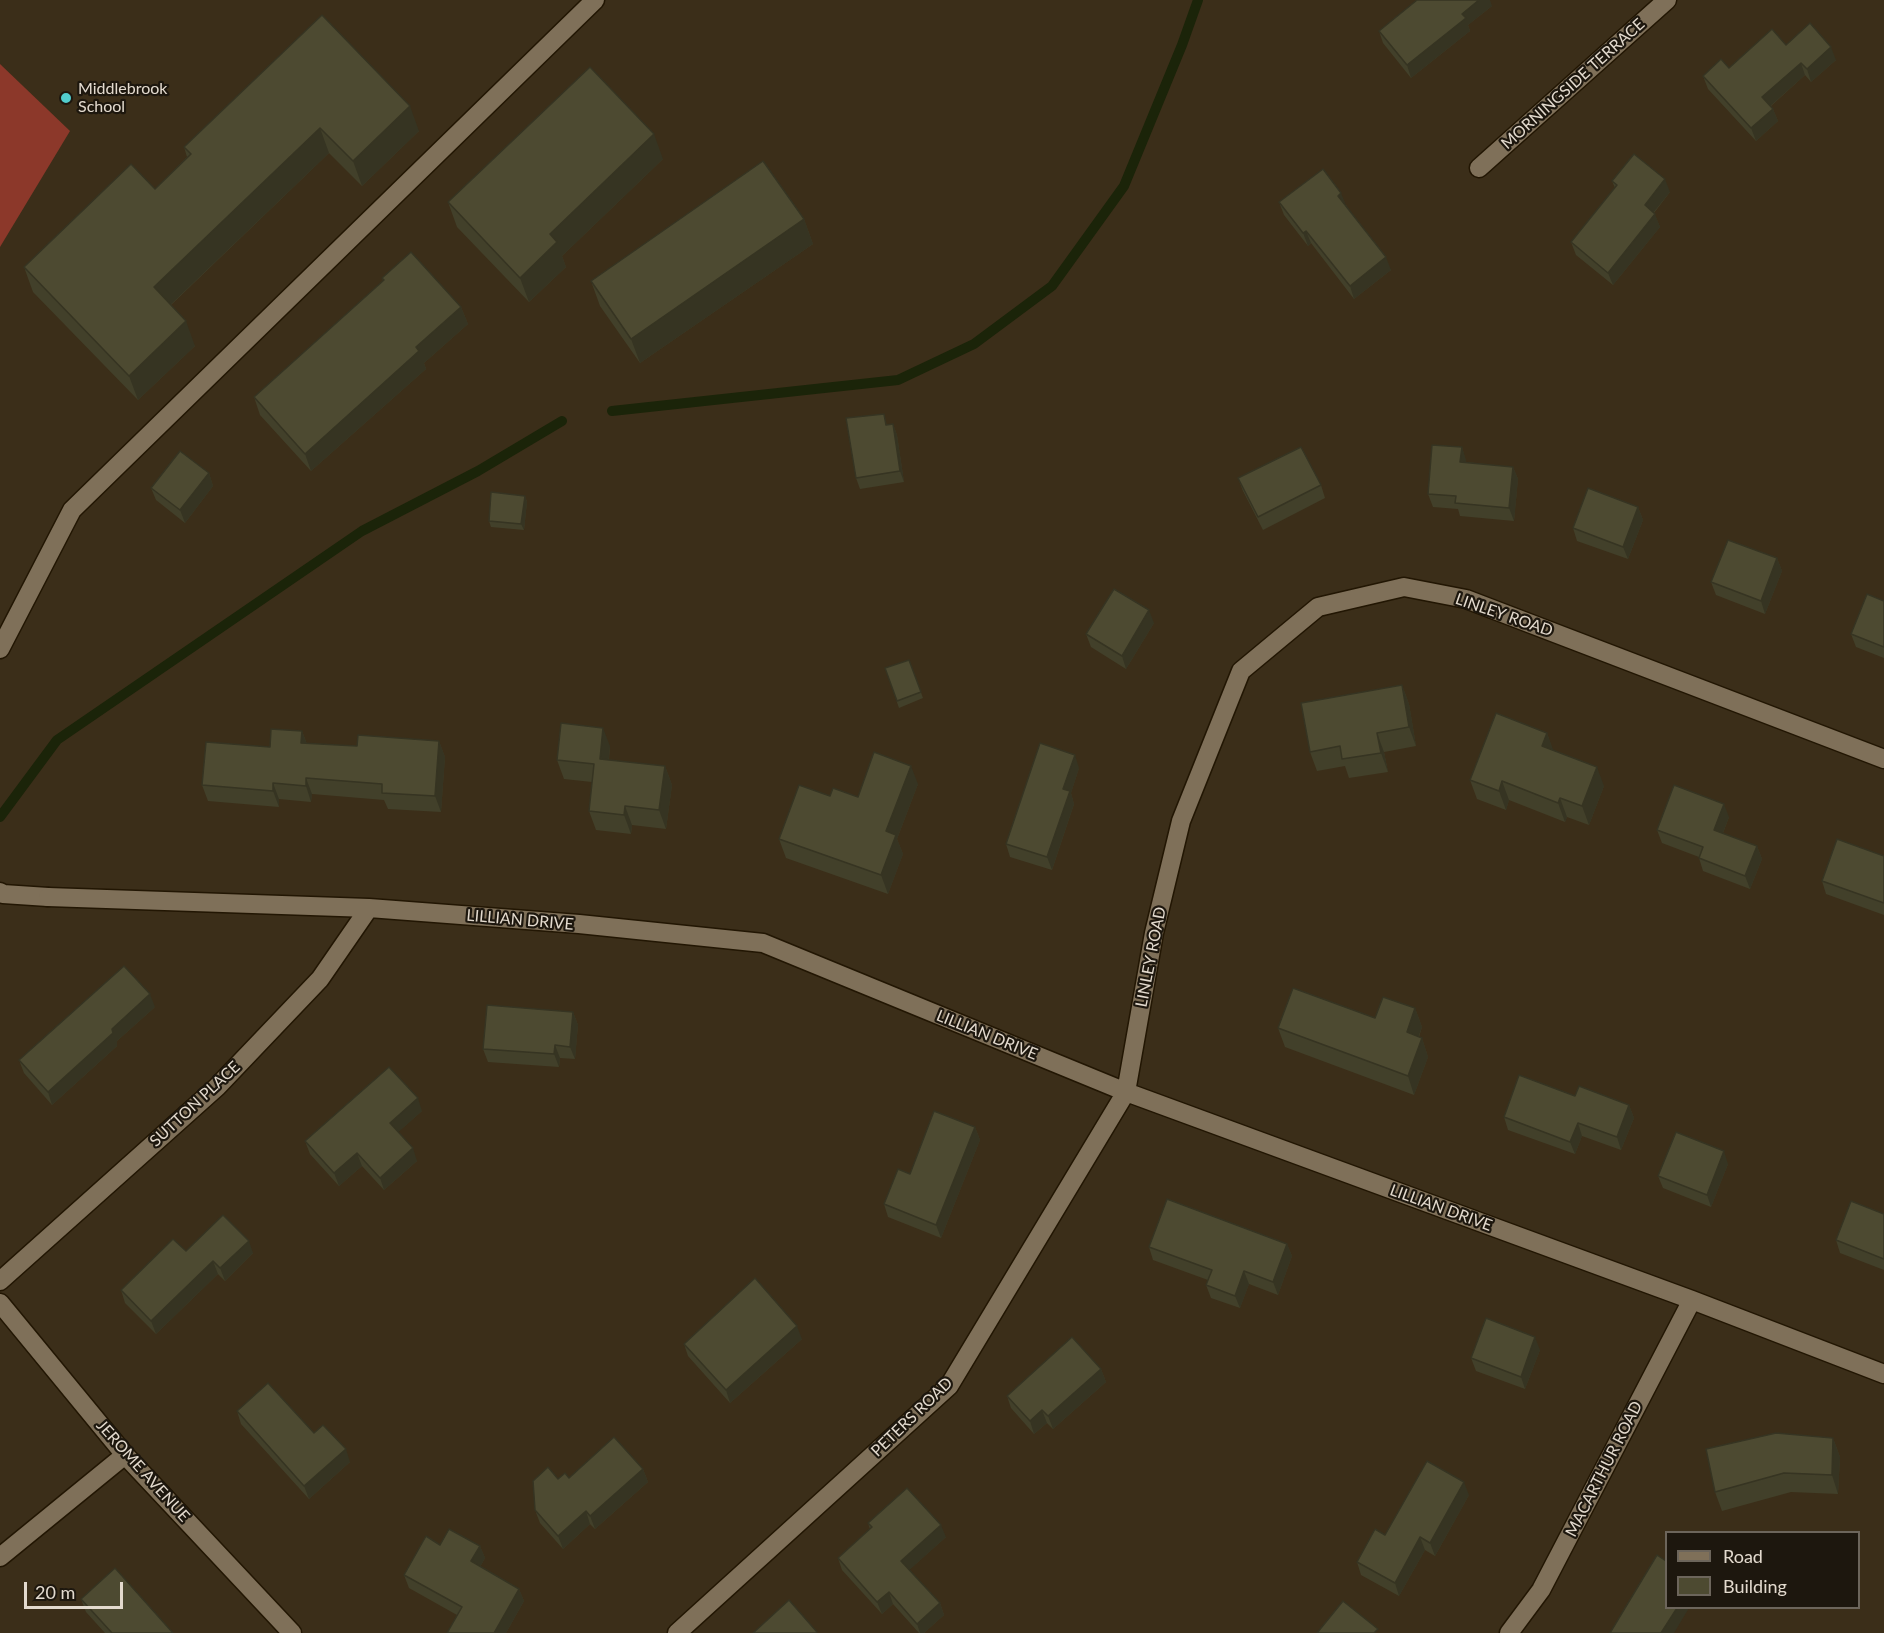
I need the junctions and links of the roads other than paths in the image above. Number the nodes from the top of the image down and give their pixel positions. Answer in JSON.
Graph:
{"nodes":[{"id":1,"x":595,"y":0,"type":"edge"},
{"id":2,"x":1667,"y":0,"type":"edge"},
{"id":3,"x":1479,"y":168,"type":"dead end"},
{"id":4,"x":0,"y":649,"type":"edge"},
{"id":5,"x":1884,"y":759,"type":"edge"},
{"id":6,"x":0,"y":892,"type":"edge"},
{"id":7,"x":369,"y":908,"type":"junction"},
{"id":8,"x":1126,"y":1092,"type":"junction"},
{"id":9,"x":0,"y":1281,"type":"edge"},
{"id":10,"x":1692,"y":1300,"type":"junction"},
{"id":11,"x":0,"y":1303,"type":"edge"},
{"id":12,"x":1884,"y":1374,"type":"edge"},
{"id":13,"x":125,"y":1455,"type":"junction"},
{"id":14,"x":0,"y":1557,"type":"edge"},
{"id":15,"x":292,"y":1633,"type":"edge"},
{"id":16,"x":677,"y":1633,"type":"edge"},
{"id":17,"x":1509,"y":1633,"type":"edge"}],
"edges":[{"from":1,"to":4,"type":"street"},
{"from":2,"to":3,"type":"street","name":"MORNINGSIDE TERRACE"},
{"from":5,"to":8,"type":"street","name":"LINLEY ROAD"},
{"from":6,"to":7,"type":"street","name":"LILLIAN DRIVE"},
{"from":7,"to":8,"type":"street","name":"LILLIAN DRIVE"},
{"from":7,"to":9,"type":"street","name":"SUTTON PLACE"},
{"from":8,"to":10,"type":"street","name":"LILLIAN DRIVE"},
{"from":8,"to":16,"type":"street","name":"PETERS ROAD"},
{"from":10,"to":12,"type":"street","name":"LILLIAN DRIVE"},
{"from":10,"to":17,"type":"street","name":"MACARTHUR ROAD"},
{"from":11,"to":13,"type":"street","name":"JEROME AVENUE"},
{"from":13,"to":14,"type":"street"},
{"from":13,"to":15,"type":"street","name":"JEROME AVENUE"}]}
